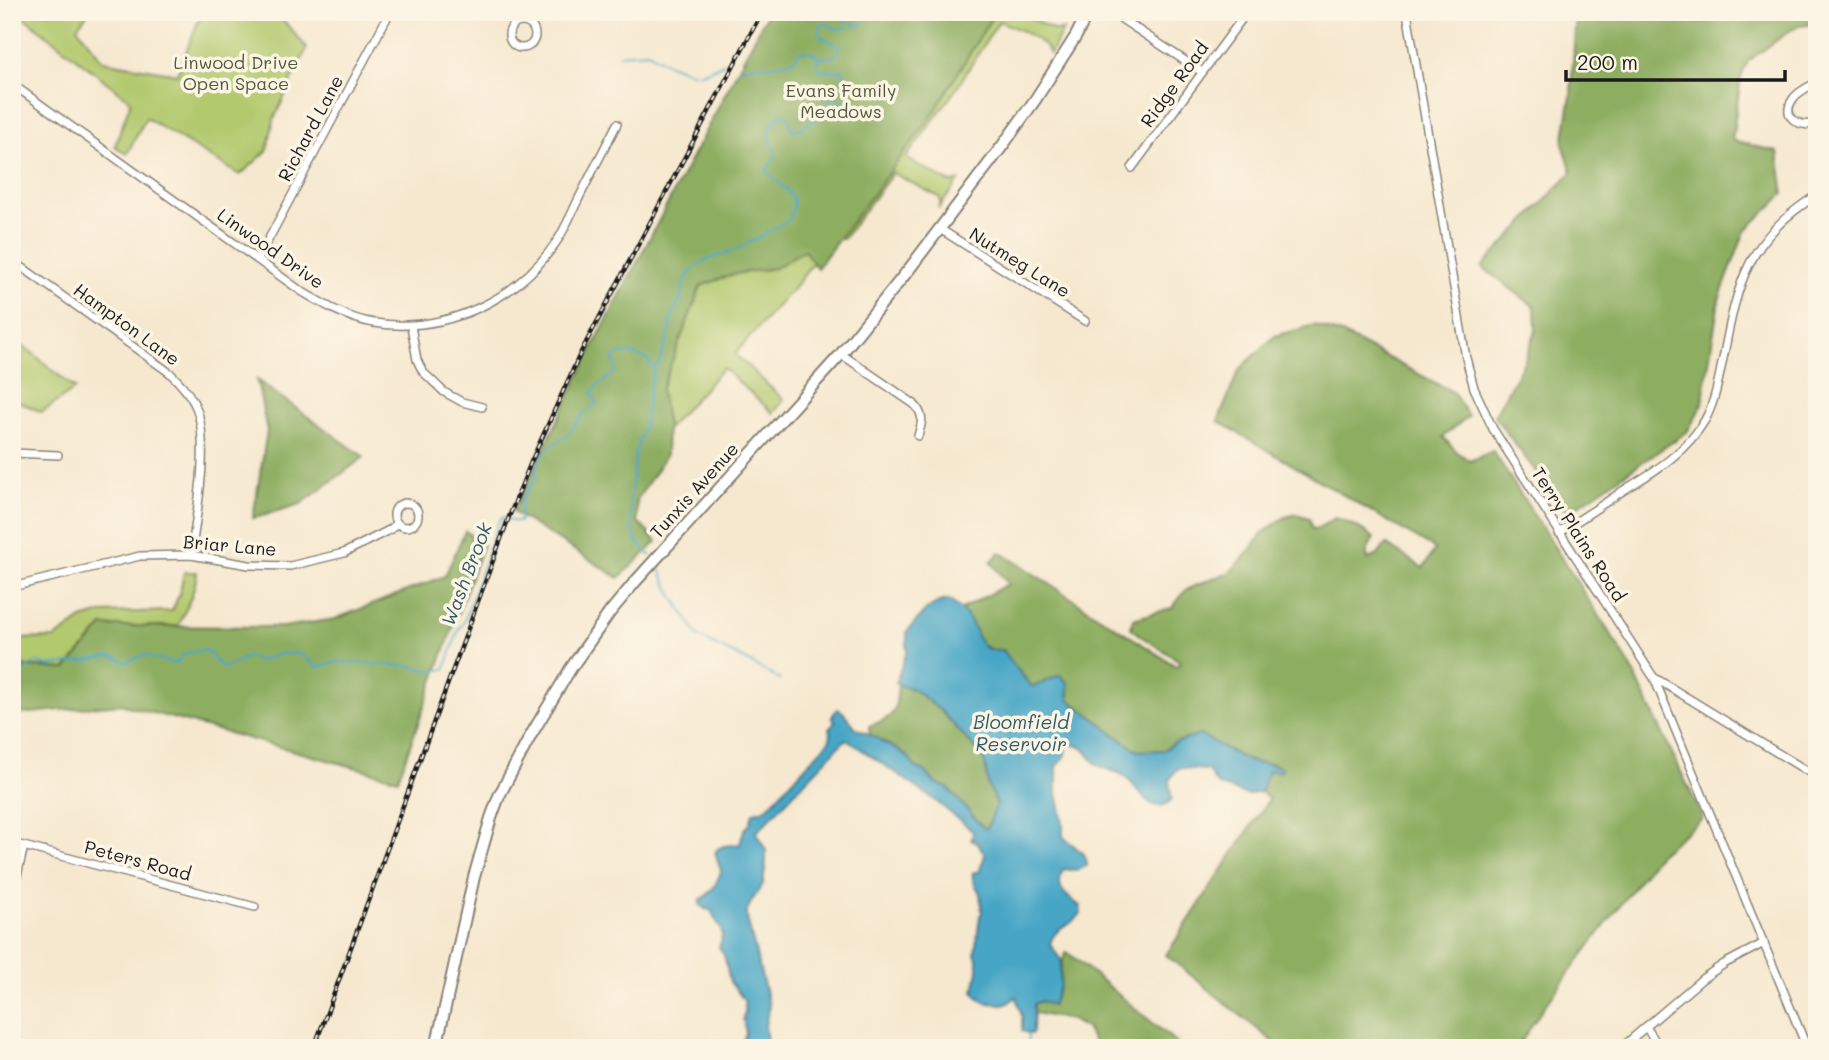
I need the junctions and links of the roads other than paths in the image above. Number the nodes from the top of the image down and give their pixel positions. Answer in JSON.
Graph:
{"nodes":[{"id":1,"x":390,"y":12,"type":"edge"},
{"id":2,"x":538,"y":12,"type":"edge"},
{"id":3,"x":1088,"y":12,"type":"edge"},
{"id":4,"x":1111,"y":12,"type":"edge"},
{"id":5,"x":1407,"y":12,"type":"edge"},
{"id":6,"x":1241,"y":20,"type":"dead end"},
{"id":7,"x":530,"y":24,"type":"dead end"},
{"id":8,"x":1202,"y":72,"type":"junction"},
{"id":9,"x":1817,"y":82,"type":"edge"},
{"id":10,"x":12,"y":84,"type":"edge"},
{"id":11,"x":1817,"y":123,"type":"edge"},
{"id":12,"x":617,"y":124,"type":"dead end"},
{"id":13,"x":1132,"y":168,"type":"dead end"},
{"id":14,"x":1817,"y":195,"type":"edge"},
{"id":15,"x":940,"y":229,"type":"junction"},
{"id":16,"x":258,"y":259,"type":"junction"},
{"id":17,"x":12,"y":260,"type":"edge"},
{"id":18,"x":1084,"y":321,"type":"dead end"},
{"id":19,"x":411,"y":326,"type":"junction"},
{"id":20,"x":841,"y":354,"type":"junction"},
{"id":21,"x":482,"y":407,"type":"dead end"},
{"id":22,"x":918,"y":436,"type":"dead end"},
{"id":23,"x":12,"y":453,"type":"edge"},
{"id":24,"x":58,"y":455,"type":"dead end"},
{"id":25,"x":397,"y":523,"type":"dead end"},
{"id":26,"x":1559,"y":533,"type":"junction"},
{"id":27,"x":191,"y":555,"type":"junction"},
{"id":28,"x":12,"y":587,"type":"edge"},
{"id":29,"x":1654,"y":678,"type":"junction"},
{"id":30,"x":1817,"y":777,"type":"edge"},
{"id":31,"x":12,"y":843,"type":"edge"},
{"id":32,"x":24,"y":846,"type":"junction"},
{"id":33,"x":12,"y":897,"type":"edge"},
{"id":34,"x":255,"y":907,"type":"dead end"},
{"id":35,"x":1764,"y":943,"type":"junction"},
{"id":36,"x":1646,"y":1027,"type":"junction"},
{"id":37,"x":436,"y":1048,"type":"edge"},
{"id":38,"x":1621,"y":1048,"type":"edge"},
{"id":39,"x":1660,"y":1048,"type":"edge"},
{"id":40,"x":1807,"y":1048,"type":"edge"}],
"edges":[{"from":1,"to":16,"type":"street","name":"Richard Lane"},
{"from":2,"to":7,"type":"street"},
{"from":3,"to":15,"type":"main road","name":"Tunxis Avenue"},
{"from":4,"to":8,"type":"street"},
{"from":5,"to":26,"type":"street","name":"Terry Plains Road"},
{"from":6,"to":8,"type":"street","name":"Ridge Road"},
{"from":8,"to":13,"type":"street","name":"Ridge Road"},
{"from":9,"to":11,"type":"street"},
{"from":10,"to":16,"type":"street","name":"Linwood Drive"},
{"from":12,"to":19,"type":"street","name":"Linwood Drive"},
{"from":14,"to":26,"type":"street"},
{"from":15,"to":18,"type":"street","name":"Nutmeg Lane"},
{"from":15,"to":20,"type":"main road","name":"Tunxis Avenue"},
{"from":16,"to":19,"type":"street","name":"Linwood Drive"},
{"from":17,"to":27,"type":"street","name":"Hampton Lane"},
{"from":19,"to":21,"type":"street"},
{"from":20,"to":22,"type":"street"},
{"from":20,"to":37,"type":"main road","name":"Tunxis Avenue"},
{"from":23,"to":24,"type":"street"},
{"from":25,"to":27,"type":"street","name":"Briar Lane"},
{"from":26,"to":29,"type":"street","name":"Terry Plains Road"},
{"from":27,"to":28,"type":"street","name":"Briar Lane"},
{"from":29,"to":30,"type":"street"},
{"from":29,"to":35,"type":"street","name":"Terry Plains Road"},
{"from":31,"to":32,"type":"street","name":"Peters Road"},
{"from":32,"to":33,"type":"street"},
{"from":32,"to":34,"type":"street","name":"Peters Road"},
{"from":35,"to":36,"type":"street"},
{"from":35,"to":40,"type":"street","name":"Terry Plains Road"},
{"from":36,"to":38,"type":"street"},
{"from":36,"to":39,"type":"street"}]}
